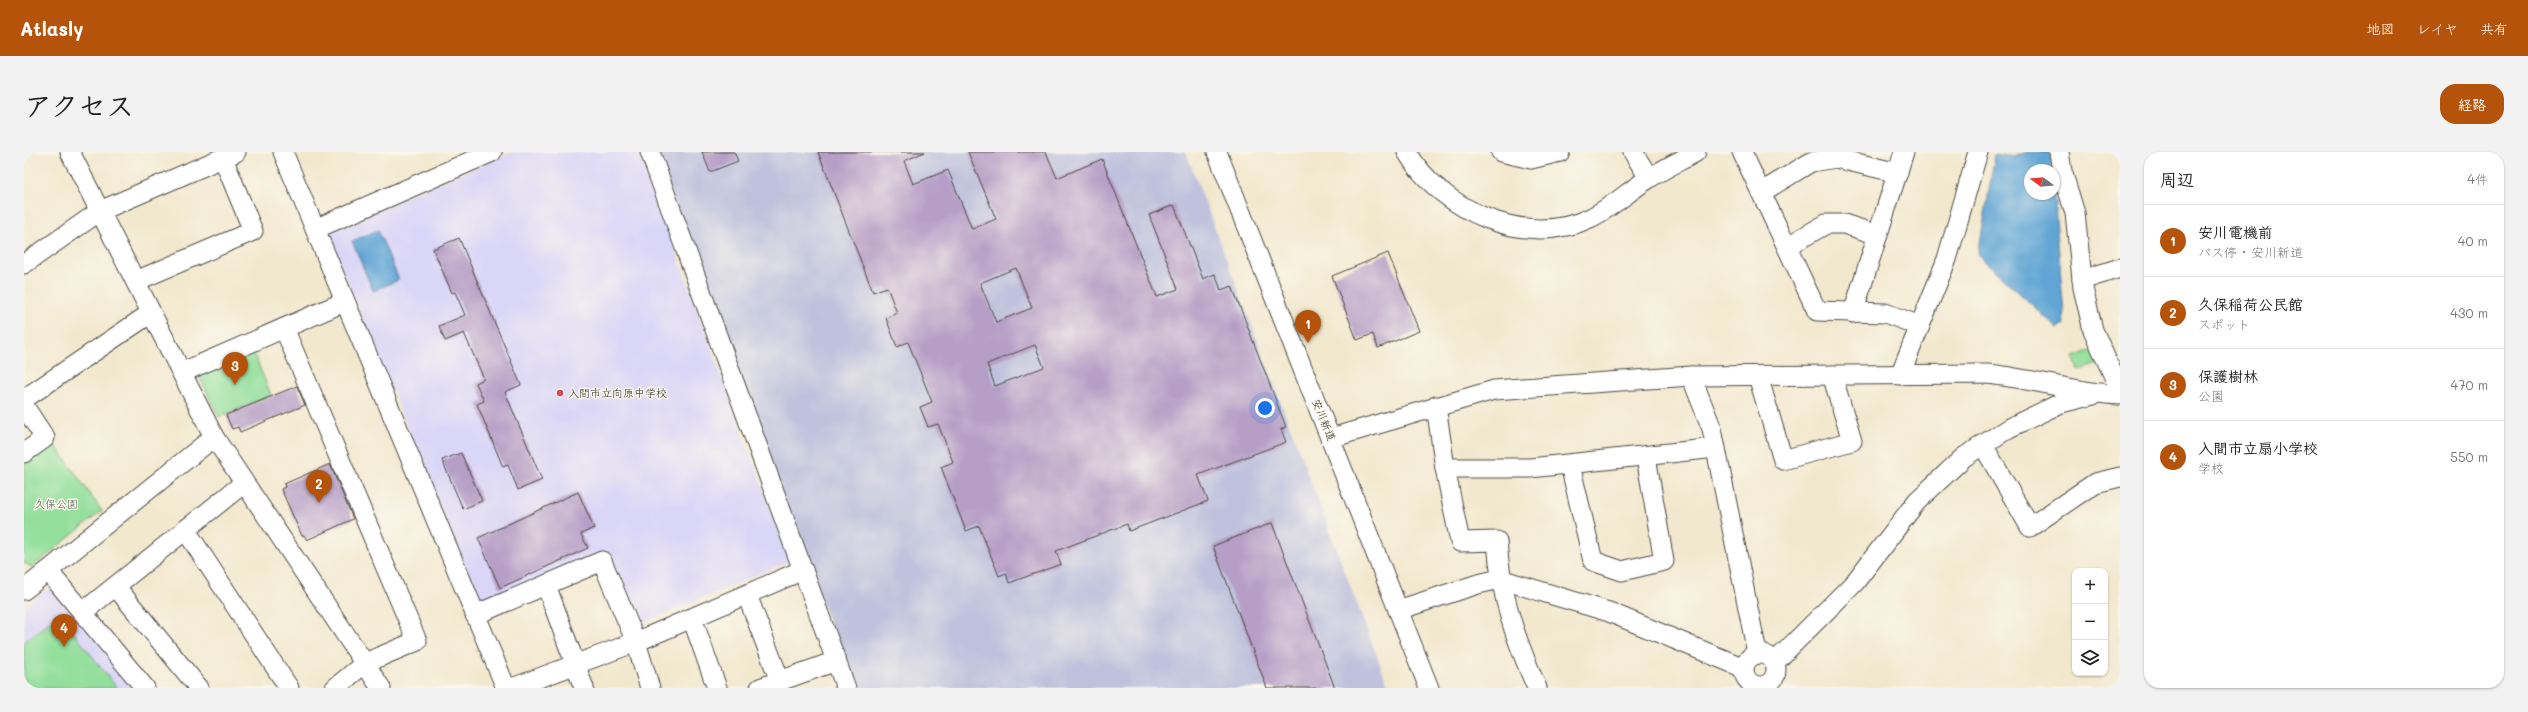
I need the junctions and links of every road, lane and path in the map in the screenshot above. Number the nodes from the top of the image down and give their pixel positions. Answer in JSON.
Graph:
{"nodes":[{"id":1,"x":70,"y":152,"type":"edge"},
{"id":2,"x":283,"y":152,"type":"edge"},
{"id":3,"x":492,"y":152,"type":"edge"},
{"id":4,"x":650,"y":152,"type":"edge"},
{"id":5,"x":1217,"y":152,"type":"edge"},
{"id":6,"x":1407,"y":152,"type":"edge"},
{"id":7,"x":1501,"y":152,"type":"edge"},
{"id":8,"x":1560,"y":152,"type":"edge"},
{"id":9,"x":1633,"y":152,"type":"edge"},
{"id":10,"x":1696,"y":152,"type":"edge"},
{"id":11,"x":1742,"y":152,"type":"edge"},
{"id":12,"x":1904,"y":152,"type":"edge"},
{"id":13,"x":1978,"y":152,"type":"edge"},
{"id":14,"x":2059,"y":152,"type":"edge"},
{"id":15,"x":229,"y":155,"type":"edge"},
{"id":16,"x":1898,"y":173,"type":"junction"},
{"id":17,"x":1649,"y":178,"type":"junction"},
{"id":18,"x":1762,"y":192,"type":"junction"},
{"id":19,"x":100,"y":211,"type":"junction"},
{"id":20,"x":315,"y":229,"type":"junction"},
{"id":21,"x":1878,"y":235,"type":"junction"},
{"id":22,"x":1788,"y":246,"type":"junction"},
{"id":23,"x":24,"y":264,"type":"edge"},
{"id":24,"x":2120,"y":268,"type":"edge"},
{"id":25,"x":2082,"y":280,"type":"junction"},
{"id":26,"x":136,"y":281,"type":"junction"},
{"id":27,"x":344,"y":302,"type":"junction"},
{"id":28,"x":151,"y":313,"type":"junction"},
{"id":29,"x":1853,"y":313,"type":"junction"},
{"id":30,"x":1920,"y":326,"type":"junction"},
{"id":31,"x":284,"y":328,"type":"junction"},
{"id":32,"x":183,"y":372,"type":"junction"},
{"id":33,"x":1900,"y":375,"type":"junction"},
{"id":34,"x":1691,"y":376,"type":"junction"},
{"id":35,"x":1758,"y":376,"type":"junction"},
{"id":36,"x":1832,"y":376,"type":"junction"},
{"id":37,"x":2120,"y":390,"type":"edge"},
{"id":38,"x":2098,"y":394,"type":"junction"},
{"id":39,"x":2120,"y":394,"type":"edge"},
{"id":40,"x":24,"y":399,"type":"edge"},
{"id":41,"x":24,"y":406,"type":"edge"},
{"id":42,"x":1436,"y":406,"type":"junction"},
{"id":43,"x":214,"y":437,"type":"junction"},
{"id":44,"x":1331,"y":438,"type":"junction"},
{"id":45,"x":1983,"y":445,"type":"junction"},
{"id":46,"x":1716,"y":448,"type":"junction"},
{"id":47,"x":24,"y":453,"type":"edge"},
{"id":48,"x":1646,"y":457,"type":"junction"},
{"id":49,"x":1570,"y":465,"type":"junction"},
{"id":50,"x":1445,"y":468,"type":"junction"},
{"id":51,"x":2120,"y":477,"type":"edge"},
{"id":52,"x":244,"y":483,"type":"junction"},
{"id":53,"x":185,"y":529,"type":"junction"},
{"id":54,"x":803,"y":570,"type":"junction"},
{"id":55,"x":49,"y":572,"type":"junction"},
{"id":56,"x":1500,"y":579,"type":"junction"},
{"id":57,"x":26,"y":583,"type":"edge"},
{"id":58,"x":546,"y":585,"type":"junction"},
{"id":59,"x":116,"y":587,"type":"junction"},
{"id":60,"x":747,"y":595,"type":"junction"},
{"id":61,"x":1398,"y":610,"type":"junction"},
{"id":62,"x":83,"y":612,"type":"junction"},
{"id":63,"x":475,"y":615,"type":"junction"},
{"id":64,"x":692,"y":618,"type":"junction"},
{"id":65,"x":636,"y":642,"type":"junction"},
{"id":66,"x":1757,"y":653,"type":"junction"},
{"id":67,"x":836,"y":661,"type":"junction"},
{"id":68,"x":1775,"y":662,"type":"junction"},
{"id":69,"x":365,"y":663,"type":"junction"},
{"id":70,"x":576,"y":664,"type":"junction"},
{"id":71,"x":1745,"y":679,"type":"edge"},
{"id":72,"x":780,"y":681,"type":"junction"},
{"id":73,"x":1780,"y":684,"type":"edge"},
{"id":74,"x":145,"y":688,"type":"edge"},
{"id":75,"x":199,"y":688,"type":"edge"},
{"id":76,"x":289,"y":688,"type":"edge"},
{"id":77,"x":335,"y":688,"type":"edge"},
{"id":78,"x":381,"y":688,"type":"edge"},
{"id":79,"x":506,"y":688,"type":"edge"},
{"id":80,"x":512,"y":688,"type":"edge"},
{"id":81,"x":584,"y":688,"type":"edge"},
{"id":82,"x":650,"y":688,"type":"edge"},
{"id":83,"x":717,"y":688,"type":"edge"},
{"id":84,"x":760,"y":688,"type":"edge"},
{"id":85,"x":846,"y":688,"type":"edge"},
{"id":86,"x":1429,"y":688,"type":"edge"},
{"id":87,"x":1537,"y":688,"type":"edge"}],
"edges":[{"from":1,"to":19,"type":"street"},
{"from":2,"to":20,"type":"street"},
{"from":3,"to":20,"type":"street"},
{"from":4,"to":54,"type":"street"},
{"from":5,"to":44,"type":"street","name":"安川新道"},
{"from":6,"to":17,"type":"street"},
{"from":7,"to":8,"type":"street"},
{"from":9,"to":17,"type":"street"},
{"from":10,"to":17,"type":"street"},
{"from":11,"to":18,"type":"street"},
{"from":12,"to":16,"type":"street"},
{"from":13,"to":30,"type":"street"},
{"from":14,"to":25,"type":"street"},
{"from":15,"to":19,"type":"street"},
{"from":15,"to":26,"type":"street"},
{"from":16,"to":18,"type":"street"},
{"from":16,"to":21,"type":"street"},
{"from":18,"to":22,"type":"street"},
{"from":19,"to":23,"type":"street"},
{"from":19,"to":26,"type":"street"},
{"from":20,"to":27,"type":"street"},
{"from":21,"to":22,"type":"street"},
{"from":21,"to":29,"type":"street"},
{"from":22,"to":29,"type":"street"},
{"from":24,"to":25,"type":"street"},
{"from":25,"to":37,"type":"street"},
{"from":26,"to":28,"type":"street"},
{"from":27,"to":31,"type":"street"},
{"from":27,"to":63,"type":"street"},
{"from":28,"to":32,"type":"street"},
{"from":28,"to":40,"type":"street"},
{"from":29,"to":30,"type":"street"},
{"from":30,"to":33,"type":"street"},
{"from":31,"to":32,"type":"street"},
{"from":31,"to":69,"type":"street"},
{"from":32,"to":43,"type":"street"},
{"from":33,"to":36,"type":"street"},
{"from":33,"to":38,"type":"street"},
{"from":34,"to":35,"type":"street"},
{"from":34,"to":42,"type":"street"},
{"from":34,"to":46,"type":"street"},
{"from":35,"to":36,"type":"street"},
{"from":35,"to":36,"type":"street"},
{"from":38,"to":39,"type":"street"},
{"from":38,"to":45,"type":"street"},
{"from":41,"to":47,"type":"street"},
{"from":42,"to":44,"type":"street"},
{"from":42,"to":50,"type":"street"},
{"from":43,"to":52,"type":"street"},
{"from":43,"to":55,"type":"street"},
{"from":44,"to":61,"type":"street","name":"安川新道"},
{"from":45,"to":51,"type":"street"},
{"from":45,"to":68,"type":"street"},
{"from":46,"to":48,"type":"street"},
{"from":46,"to":66,"type":"street"},
{"from":48,"to":49,"type":"street"},
{"from":48,"to":49,"type":"street"},
{"from":49,"to":50,"type":"street"},
{"from":50,"to":56,"type":"street"},
{"from":52,"to":53,"type":"street"},
{"from":52,"to":69,"type":"street"},
{"from":53,"to":59,"type":"street"},
{"from":53,"to":76,"type":"street"},
{"from":54,"to":60,"type":"street"},
{"from":54,"to":67,"type":"street"},
{"from":55,"to":57,"type":"street"},
{"from":55,"to":62,"type":"street"},
{"from":56,"to":61,"type":"street"},
{"from":56,"to":71,"type":"street"},
{"from":56,"to":87,"type":"street"},
{"from":58,"to":63,"type":"street"},
{"from":58,"to":65,"type":"street"},
{"from":58,"to":70,"type":"street"},
{"from":59,"to":62,"type":"street"},
{"from":59,"to":75,"type":"street"},
{"from":60,"to":64,"type":"street"},
{"from":60,"to":72,"type":"street"},
{"from":61,"to":86,"type":"street","name":"安川新道"},
{"from":62,"to":74,"type":"street"},
{"from":63,"to":79,"type":"street"},
{"from":64,"to":65,"type":"street"},
{"from":64,"to":83,"type":"street"},
{"from":65,"to":70,"type":"street"},
{"from":65,"to":82,"type":"street"},
{"from":66,"to":68,"type":"street"},
{"from":66,"to":71,"type":"street"},
{"from":67,"to":72,"type":"street"},
{"from":67,"to":85,"type":"street"},
{"from":68,"to":73,"type":"street"},
{"from":69,"to":77,"type":"street"},
{"from":69,"to":78,"type":"street"},
{"from":70,"to":80,"type":"street"},
{"from":70,"to":81,"type":"street"},
{"from":71,"to":73,"type":"street"},
{"from":72,"to":84,"type":"street"}]}
